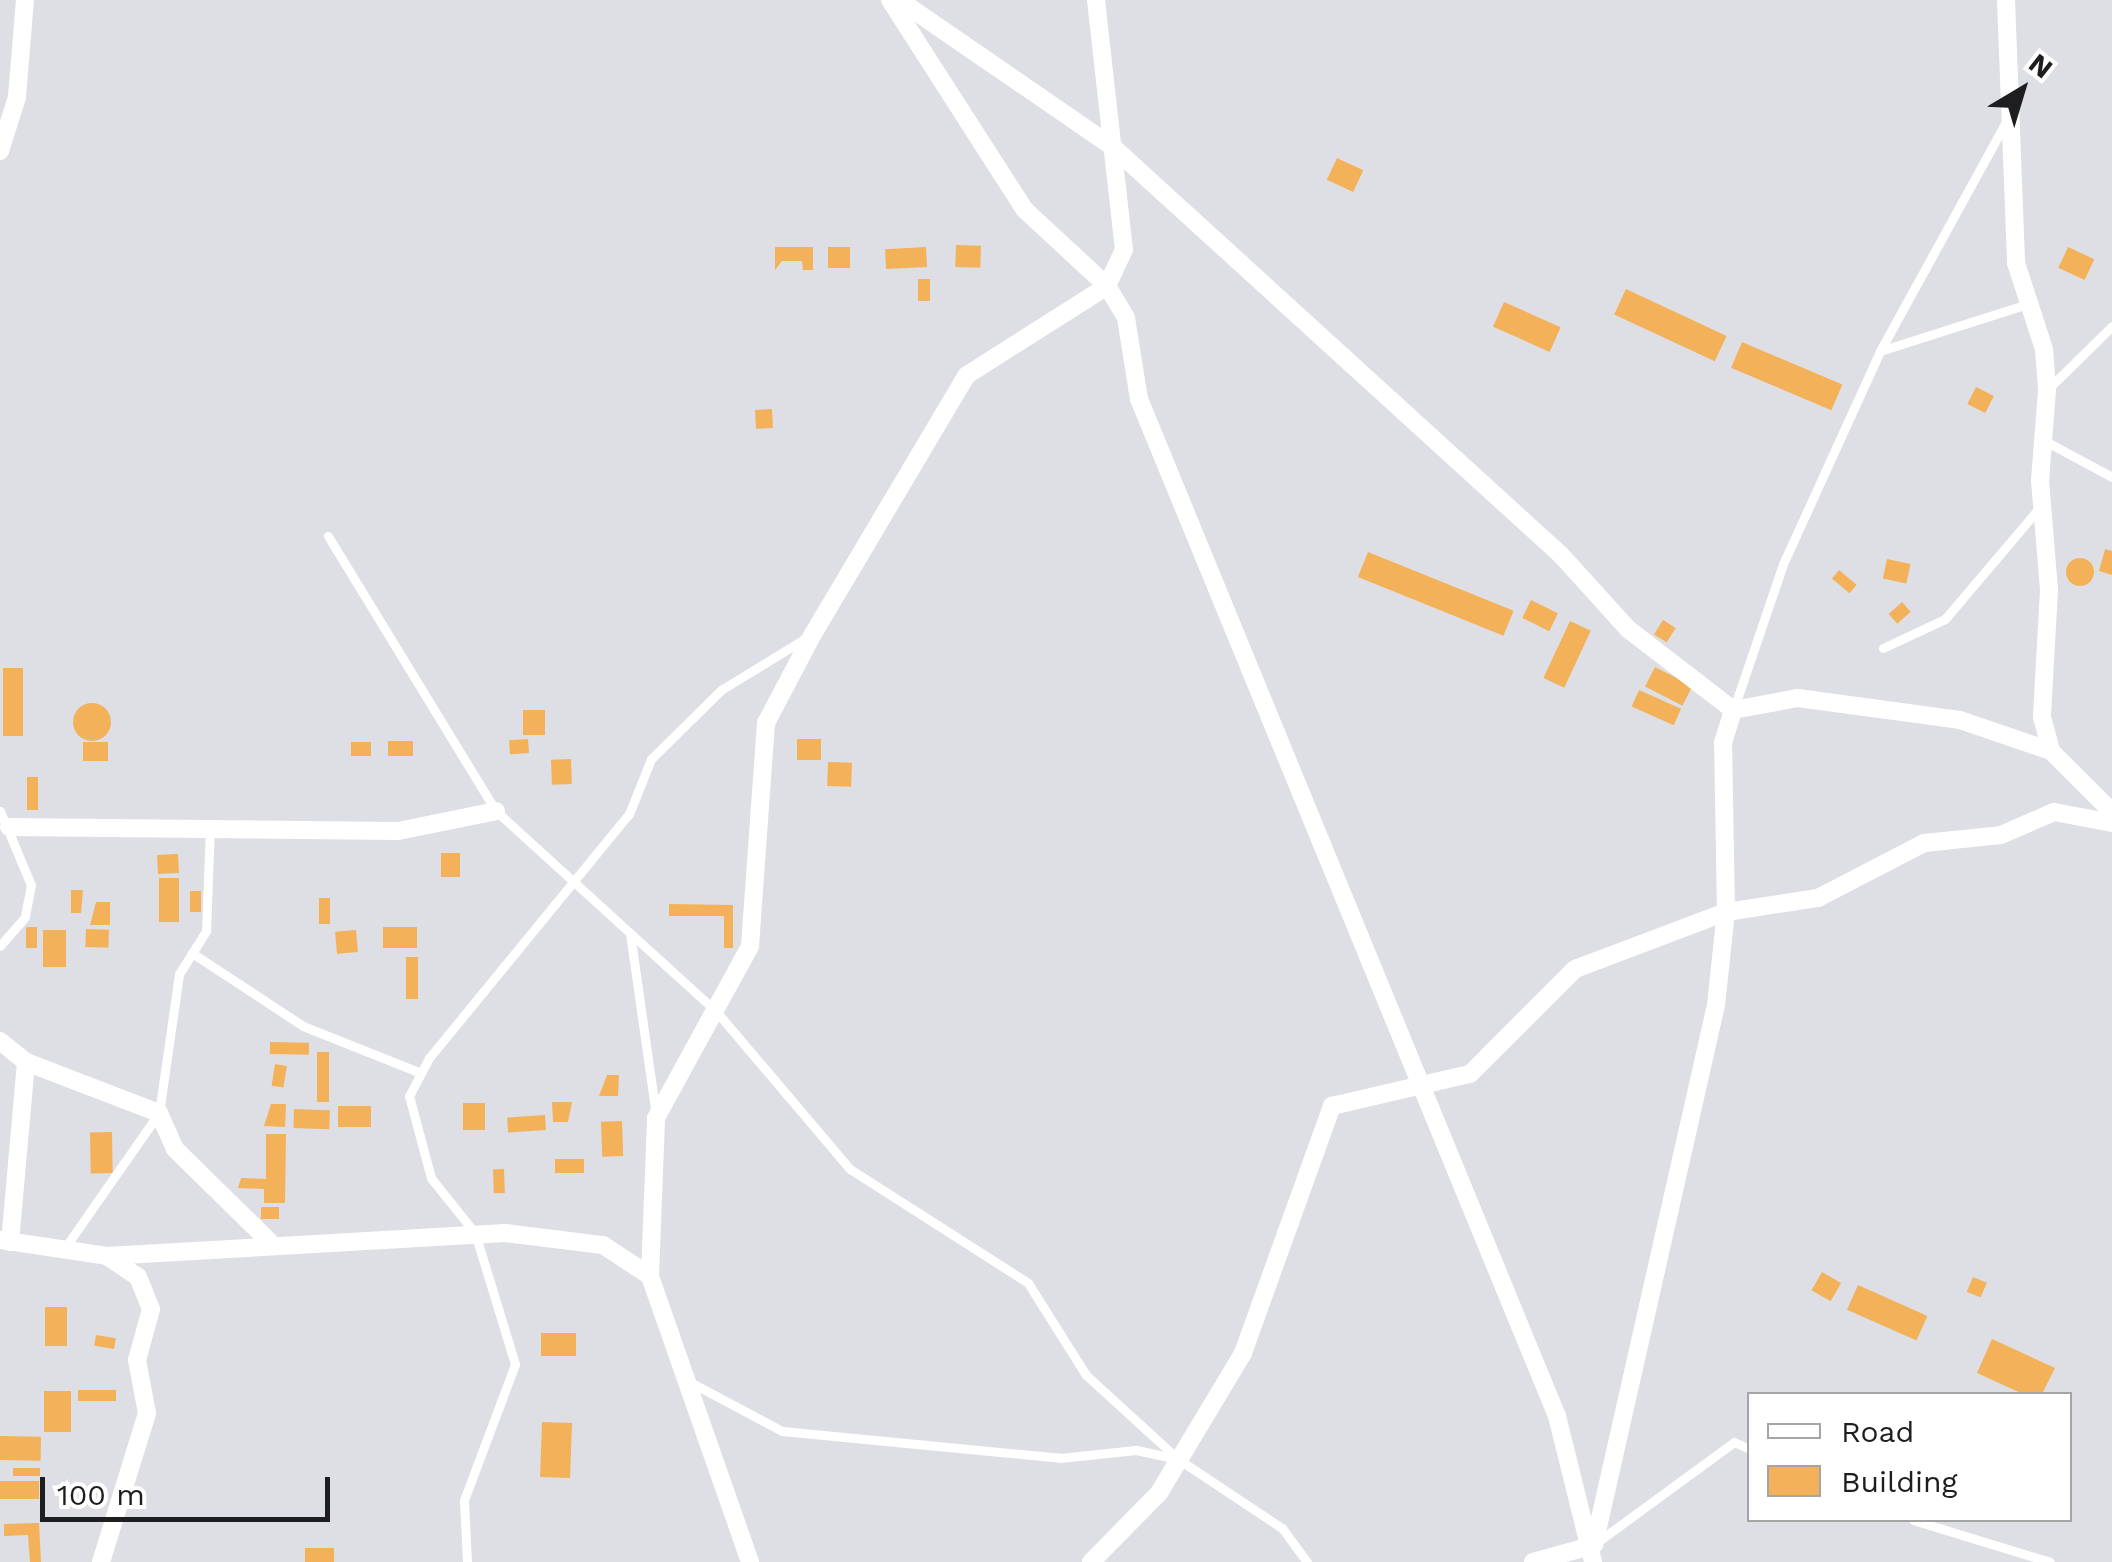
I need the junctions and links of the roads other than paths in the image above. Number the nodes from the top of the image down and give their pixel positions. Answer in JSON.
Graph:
{"nodes":[{"id":1,"x":25,"y":0,"type":"edge"},
{"id":2,"x":890,"y":0,"type":"edge"},
{"id":3,"x":898,"y":0,"type":"edge"},
{"id":4,"x":1096,"y":0,"type":"edge"},
{"id":5,"x":2006,"y":0,"type":"edge"},
{"id":6,"x":2008,"y":119,"type":"junction"},
{"id":7,"x":1114,"y":148,"type":"junction"},
{"id":8,"x":0,"y":151,"type":"edge"},
{"id":9,"x":1108,"y":286,"type":"junction"},
{"id":10,"x":2026,"y":304,"type":"junction"},
{"id":11,"x":2112,"y":326,"type":"edge"},
{"id":12,"x":1880,"y":351,"type":"junction"},
{"id":13,"x":2047,"y":390,"type":"junction"},
{"id":14,"x":2045,"y":441,"type":"junction"},
{"id":15,"x":2112,"y":477,"type":"edge"},
{"id":16,"x":2041,"y":506,"type":"junction"},
{"id":17,"x":328,"y":536,"type":"dead end"},
{"id":18,"x":813,"y":634,"type":"junction"},
{"id":19,"x":1883,"y":648,"type":"dead end"},
{"id":20,"x":1734,"y":710,"type":"junction"},
{"id":21,"x":2052,"y":751,"type":"junction"},
{"id":22,"x":496,"y":811,"type":"junction"},
{"id":23,"x":2112,"y":812,"type":"edge"},
{"id":24,"x":4,"y":819,"type":"edge"},
{"id":25,"x":2112,"y":823,"type":"edge"},
{"id":26,"x":210,"y":827,"type":"junction"},
{"id":27,"x":570,"y":878,"type":"junction"},
{"id":28,"x":1726,"y":912,"type":"junction"},
{"id":29,"x":630,"y":933,"type":"junction"},
{"id":30,"x":0,"y":946,"type":"edge"},
{"id":31,"x":192,"y":953,"type":"junction"},
{"id":32,"x":715,"y":1010,"type":"junction"},
{"id":33,"x":0,"y":1042,"type":"edge"},
{"id":34,"x":26,"y":1062,"type":"junction"},
{"id":35,"x":421,"y":1073,"type":"junction"},
{"id":36,"x":1421,"y":1085,"type":"junction"},
{"id":37,"x":159,"y":1113,"type":"junction"},
{"id":38,"x":656,"y":1118,"type":"junction"},
{"id":39,"x":475,"y":1234,"type":"junction"},
{"id":40,"x":5,"y":1241,"type":"edge"},
{"id":41,"x":269,"y":1241,"type":"junction"},
{"id":42,"x":64,"y":1250,"type":"junction"},
{"id":43,"x":106,"y":1256,"type":"junction"},
{"id":44,"x":650,"y":1276,"type":"junction"},
{"id":45,"x":682,"y":1377,"type":"junction"},
{"id":46,"x":1747,"y":1448,"type":"edge"},
{"id":47,"x":1178,"y":1458,"type":"junction"},
{"id":48,"x":1920,"y":1522,"type":"edge"},
{"id":49,"x":1594,"y":1553,"type":"edge"},
{"id":50,"x":101,"y":1562,"type":"edge"},
{"id":51,"x":468,"y":1562,"type":"edge"},
{"id":52,"x":750,"y":1562,"type":"edge"},
{"id":53,"x":1090,"y":1562,"type":"edge"},
{"id":54,"x":1307,"y":1562,"type":"edge"},
{"id":55,"x":1533,"y":1562,"type":"edge"},
{"id":56,"x":2050,"y":1562,"type":"edge"}],
"edges":[{"from":1,"to":8,"type":"street"},
{"from":2,"to":9,"type":"street"},
{"from":3,"to":7,"type":"street"},
{"from":4,"to":7,"type":"street"},
{"from":5,"to":6,"type":"street"},
{"from":6,"to":10,"type":"street"},
{"from":6,"to":12,"type":"lane"},
{"from":7,"to":9,"type":"street"},
{"from":7,"to":20,"type":"street"},
{"from":9,"to":18,"type":"street"},
{"from":9,"to":36,"type":"street"},
{"from":10,"to":12,"type":"lane"},
{"from":10,"to":13,"type":"street"},
{"from":11,"to":13,"type":"lane"},
{"from":12,"to":20,"type":"lane"},
{"from":13,"to":14,"type":"street"},
{"from":14,"to":15,"type":"lane"},
{"from":14,"to":16,"type":"street"},
{"from":16,"to":19,"type":"lane"},
{"from":16,"to":21,"type":"street"},
{"from":17,"to":22,"type":"lane"},
{"from":18,"to":27,"type":"lane"},
{"from":18,"to":32,"type":"street"},
{"from":20,"to":21,"type":"street"},
{"from":20,"to":28,"type":"street"},
{"from":21,"to":23,"type":"street"},
{"from":22,"to":26,"type":"street"},
{"from":22,"to":27,"type":"lane"},
{"from":24,"to":26,"type":"street"},
{"from":24,"to":30,"type":"lane"},
{"from":25,"to":28,"type":"street"},
{"from":26,"to":31,"type":"lane"},
{"from":27,"to":29,"type":"lane"},
{"from":27,"to":35,"type":"lane"},
{"from":28,"to":36,"type":"street"},
{"from":28,"to":49,"type":"street"},
{"from":29,"to":32,"type":"lane"},
{"from":29,"to":38,"type":"lane"},
{"from":31,"to":35,"type":"lane"},
{"from":31,"to":37,"type":"lane"},
{"from":32,"to":38,"type":"street"},
{"from":32,"to":47,"type":"lane"},
{"from":33,"to":34,"type":"street"},
{"from":34,"to":37,"type":"street"},
{"from":34,"to":40,"type":"street"},
{"from":35,"to":39,"type":"lane"},
{"from":36,"to":47,"type":"street"},
{"from":36,"to":49,"type":"street"},
{"from":37,"to":41,"type":"street"},
{"from":37,"to":42,"type":"lane"},
{"from":38,"to":44,"type":"street"},
{"from":39,"to":41,"type":"street"},
{"from":39,"to":44,"type":"street"},
{"from":39,"to":51,"type":"lane"},
{"from":40,"to":42,"type":"street"},
{"from":41,"to":43,"type":"street"},
{"from":42,"to":43,"type":"street"},
{"from":43,"to":50,"type":"street"},
{"from":44,"to":45,"type":"street"},
{"from":45,"to":47,"type":"lane"},
{"from":45,"to":52,"type":"street"},
{"from":46,"to":49,"type":"lane"},
{"from":47,"to":53,"type":"street"},
{"from":47,"to":54,"type":"lane"},
{"from":48,"to":56,"type":"lane"},
{"from":49,"to":55,"type":"street"}]}
